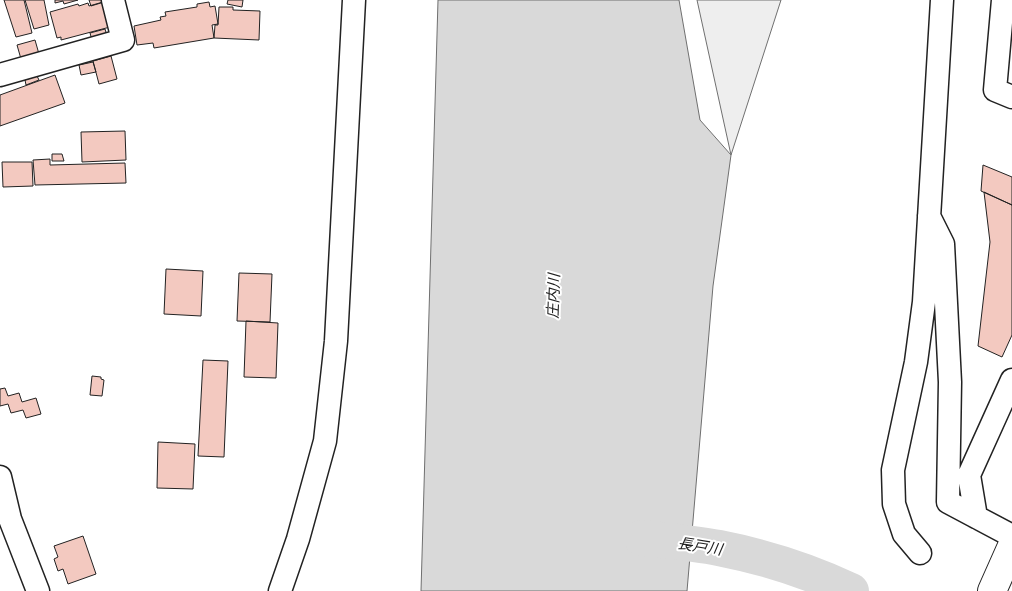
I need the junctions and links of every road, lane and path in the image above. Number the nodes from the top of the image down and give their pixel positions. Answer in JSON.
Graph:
{"nodes":[{"id":1,"x":113,"y":0,"type":"edge"},
{"id":2,"x":354,"y":0,"type":"edge"},
{"id":3,"x":942,"y":0,"type":"edge"},
{"id":4,"x":1003,"y":0,"type":"edge"},
{"id":5,"x":0,"y":75,"type":"edge"},
{"id":6,"x":1012,"y":97,"type":"edge"},
{"id":7,"x":929,"y":215,"type":"junction"},
{"id":8,"x":1012,"y":380,"type":"edge"},
{"id":9,"x":0,"y":477,"type":"edge"},
{"id":10,"x":976,"y":517,"type":"junction"},
{"id":11,"x":1012,"y":536,"type":"edge"},
{"id":12,"x":1012,"y":546,"type":"edge"},
{"id":13,"x":920,"y":553,"type":"dead end"},
{"id":14,"x":38,"y":591,"type":"edge"},
{"id":15,"x":280,"y":591,"type":"edge"},
{"id":16,"x":992,"y":591,"type":"edge"}],
"edges":[{"from":1,"to":5,"type":"street"},
{"from":2,"to":15,"type":"street"},
{"from":3,"to":7,"type":"street"},
{"from":4,"to":6,"type":"street"},
{"from":7,"to":10,"type":"street"},
{"from":7,"to":13,"type":"street"},
{"from":8,"to":10,"type":"street"},
{"from":9,"to":14,"type":"street"},
{"from":10,"to":11,"type":"street"},
{"from":12,"to":16,"type":"highway"}]}
